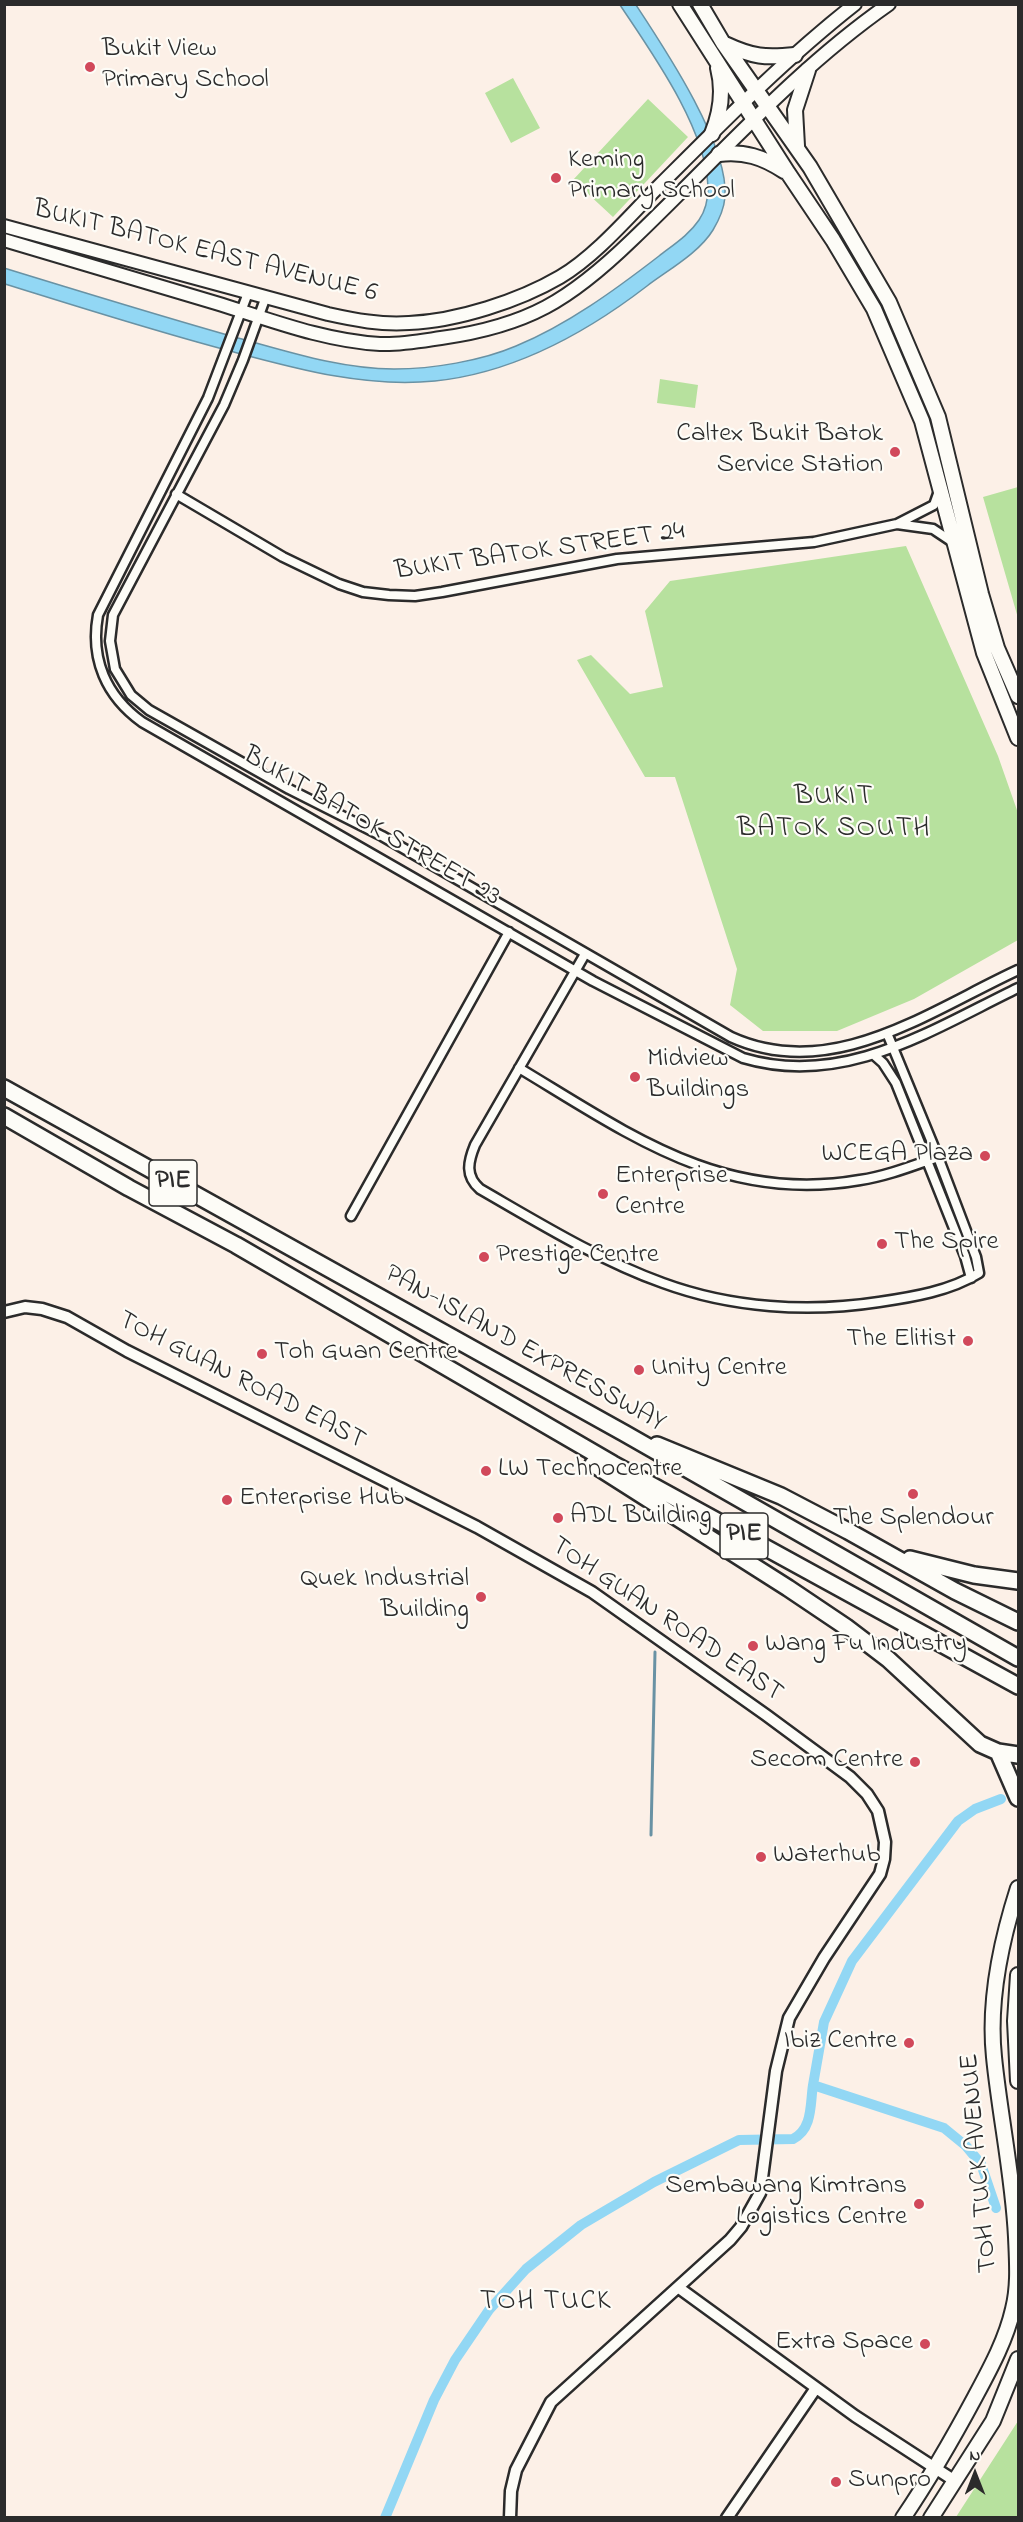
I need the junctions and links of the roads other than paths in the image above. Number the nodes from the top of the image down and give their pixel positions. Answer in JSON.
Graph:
{"nodes":[{"id":1,"x":680,"y":4,"type":"edge"},
{"id":2,"x":700,"y":4,"type":"edge"},
{"id":3,"x":855,"y":4,"type":"edge"},
{"id":4,"x":889,"y":4,"type":"edge"},
{"id":5,"x":723,"y":43,"type":"junction"},
{"id":6,"x":795,"y":55,"type":"junction"},
{"id":7,"x":715,"y":57,"type":"junction"},
{"id":8,"x":808,"y":70,"type":"junction"},
{"id":9,"x":757,"y":90,"type":"junction"},
{"id":10,"x":744,"y":103,"type":"junction"},
{"id":11,"x":767,"y":105,"type":"junction"},
{"id":12,"x":754,"y":118,"type":"junction"},
{"id":13,"x":711,"y":135,"type":"junction"},
{"id":14,"x":797,"y":149,"type":"junction"},
{"id":15,"x":718,"y":154,"type":"junction"},
{"id":16,"x":788,"y":173,"type":"junction"},
{"id":17,"x":4,"y":226,"type":"edge"},
{"id":18,"x":4,"y":240,"type":"edge"},
{"id":19,"x":249,"y":293,"type":"junction"},
{"id":20,"x":265,"y":298,"type":"junction"},
{"id":21,"x":243,"y":312,"type":"junction"},
{"id":22,"x":259,"y":317,"type":"junction"},
{"id":23,"x":939,"y":487,"type":"junction"},
{"id":24,"x":176,"y":494,"type":"junction"},
{"id":25,"x":897,"y":524,"type":"junction"},
{"id":26,"x":954,"y":543,"type":"junction"},
{"id":27,"x":1018,"y":696,"type":"edge"},
{"id":28,"x":1018,"y":738,"type":"edge"},
{"id":29,"x":509,"y":932,"type":"junction"},
{"id":30,"x":585,"y":954,"type":"junction"},
{"id":31,"x":575,"y":970,"type":"junction"},
{"id":32,"x":1018,"y":970,"type":"edge"},
{"id":33,"x":1018,"y":988,"type":"edge"},
{"id":34,"x":887,"y":1033,"type":"junction"},
{"id":35,"x":893,"y":1048,"type":"junction"},
{"id":36,"x":874,"y":1055,"type":"junction"},
{"id":37,"x":519,"y":1068,"type":"junction"},
{"id":38,"x":4,"y":1088,"type":"edge"},
{"id":39,"x":4,"y":1116,"type":"edge"},
{"id":40,"x":938,"y":1157,"type":"junction"},
{"id":41,"x":928,"y":1160,"type":"junction"},
{"id":42,"x":351,"y":1216,"type":"dead end"},
{"id":43,"x":970,"y":1278,"type":"junction"},
{"id":44,"x":4,"y":1312,"type":"edge"},
{"id":45,"x":502,"y":1401,"type":"junction"},
{"id":46,"x":624,"y":1433,"type":"junction"},
{"id":47,"x":887,"y":1552,"type":"junction"},
{"id":48,"x":1014,"y":1582,"type":"edge"},
{"id":49,"x":1013,"y":1621,"type":"edge"},
{"id":50,"x":1018,"y":1658,"type":"edge"},
{"id":51,"x":1018,"y":1686,"type":"edge"},
{"id":52,"x":998,"y":1752,"type":"junction"},
{"id":53,"x":1018,"y":1755,"type":"edge"},
{"id":54,"x":1018,"y":1798,"type":"edge"},
{"id":55,"x":1018,"y":1888,"type":"edge"},
{"id":56,"x":1018,"y":1975,"type":"edge"},
{"id":57,"x":1018,"y":2081,"type":"edge"},
{"id":58,"x":680,"y":2288,"type":"junction"},
{"id":59,"x":1018,"y":2359,"type":"edge"},
{"id":60,"x":816,"y":2388,"type":"junction"},
{"id":61,"x":935,"y":2468,"type":"junction"},
{"id":62,"x":955,"y":2481,"type":"junction"},
{"id":63,"x":510,"y":2517,"type":"edge"},
{"id":64,"x":727,"y":2517,"type":"edge"},
{"id":65,"x":903,"y":2517,"type":"edge"},
{"id":66,"x":931,"y":2517,"type":"edge"}],
"edges":[{"from":1,"to":7,"type":"main road"},
{"from":2,"to":5,"type":"main road"},
{"from":3,"to":6,"type":"main road","name":"BUKIT BATOK EAST AVENUE 6"},
{"from":4,"to":8,"type":"main road","name":"BUKIT BATOK EAST AVENUE 6"},
{"from":5,"to":6,"type":"main road"},
{"from":5,"to":9,"type":"main road"},
{"from":6,"to":9,"type":"main road","name":"BUKIT BATOK EAST AVENUE 6"},
{"from":7,"to":10,"type":"main road"},
{"from":7,"to":13,"type":"main road"},
{"from":8,"to":11,"type":"main road","name":"BUKIT BATOK EAST AVENUE 6"},
{"from":8,"to":14,"type":"main road"},
{"from":9,"to":10,"type":"main road","name":"BUKIT BATOK EAST AVENUE 6"},
{"from":9,"to":11,"type":"main road"},
{"from":10,"to":12,"type":"main road"},
{"from":10,"to":13,"type":"main road","name":"BUKIT BATOK EAST AVENUE 6"},
{"from":11,"to":12,"type":"main road","name":"BUKIT BATOK EAST AVENUE 6"},
{"from":11,"to":14,"type":"main road"},
{"from":12,"to":15,"type":"main road","name":"BUKIT BATOK EAST AVENUE 6"},
{"from":12,"to":16,"type":"main road"},
{"from":13,"to":20,"type":"main road","name":"BUKIT BATOK EAST AVENUE 6"},
{"from":14,"to":27,"type":"main road"},
{"from":15,"to":16,"type":"main road"},
{"from":15,"to":22,"type":"main road","name":"BUKIT BATOK EAST AVENUE 6"},
{"from":16,"to":23,"type":"main road"},
{"from":17,"to":19,"type":"main road","name":"BUKIT BATOK EAST AVENUE 6"},
{"from":18,"to":21,"type":"main road","name":"BUKIT BATOK EAST AVENUE 6"},
{"from":19,"to":20,"type":"main road","name":"BUKIT BATOK EAST AVENUE 6"},
{"from":19,"to":21,"type":"street","name":"BUKIT BATOK STREET 23"},
{"from":20,"to":22,"type":"street","name":"BUKIT BATOK STREET 23"},
{"from":21,"to":22,"type":"main road","name":"BUKIT BATOK EAST AVENUE 6"},
{"from":21,"to":29,"type":"street","name":"BUKIT BATOK STREET 23"},
{"from":22,"to":24,"type":"street","name":"BUKIT BATOK STREET 23"},
{"from":23,"to":25,"type":"street","name":"BUKIT BATOK STREET 24"},
{"from":23,"to":26,"type":"main road"},
{"from":24,"to":25,"type":"street","name":"BUKIT BATOK STREET 24"},
{"from":24,"to":30,"type":"street","name":"BUKIT BATOK STREET 23"},
{"from":25,"to":26,"type":"street","name":"BUKIT BATOK STREET 24"},
{"from":26,"to":28,"type":"main road"},
{"from":29,"to":31,"type":"street","name":"BUKIT BATOK STREET 23"},
{"from":29,"to":42,"type":"street"},
{"from":30,"to":31,"type":"street"},
{"from":30,"to":34,"type":"street","name":"BUKIT BATOK STREET 23"},
{"from":31,"to":36,"type":"street","name":"BUKIT BATOK STREET 23"},
{"from":31,"to":37,"type":"street"},
{"from":32,"to":34,"type":"street","name":"BUKIT BATOK STREET 23"},
{"from":33,"to":35,"type":"street","name":"BUKIT BATOK STREET 23"},
{"from":34,"to":35,"type":"street"},
{"from":35,"to":36,"type":"street","name":"BUKIT BATOK STREET 23"},
{"from":35,"to":40,"type":"street"},
{"from":36,"to":41,"type":"street"},
{"from":37,"to":41,"type":"street"},
{"from":37,"to":43,"type":"street"},
{"from":38,"to":46,"type":"highway","name":"PAN-ISLAND EXPRESSWAY","number":"PIE"},
{"from":39,"to":45,"type":"highway","name":"PAN-ISLAND EXPRESSWAY","number":"PIE"},
{"from":40,"to":41,"type":"street"},
{"from":40,"to":43,"type":"street"},
{"from":41,"to":43,"type":"street"},
{"from":44,"to":58,"type":"street","name":"TOH GUAN ROAD EAST"},
{"from":45,"to":51,"type":"highway","name":"PAN-ISLAND EXPRESSWAY","number":"PIE"},
{"from":45,"to":52,"type":"highway"},
{"from":46,"to":47,"type":"highway"},
{"from":46,"to":50,"type":"highway","name":"PAN-ISLAND EXPRESSWAY","number":"PIE"},
{"from":47,"to":48,"type":"highway"},
{"from":47,"to":49,"type":"highway"},
{"from":52,"to":53,"type":"highway"},
{"from":52,"to":54,"type":"highway"},
{"from":55,"to":61,"type":"main road","name":"TOH TUCK AVENUE"},
{"from":56,"to":57,"type":"main road","name":"TOH TUCK AVENUE"},
{"from":58,"to":60,"type":"street"},
{"from":58,"to":63,"type":"street","name":"TOH GUAN ROAD EAST"},
{"from":59,"to":62,"type":"main road"},
{"from":60,"to":61,"type":"street"},
{"from":60,"to":64,"type":"street"},
{"from":61,"to":62,"type":"street"},
{"from":61,"to":65,"type":"main road","name":"TOH TUCK AVENUE"},
{"from":62,"to":66,"type":"main road"}]}
